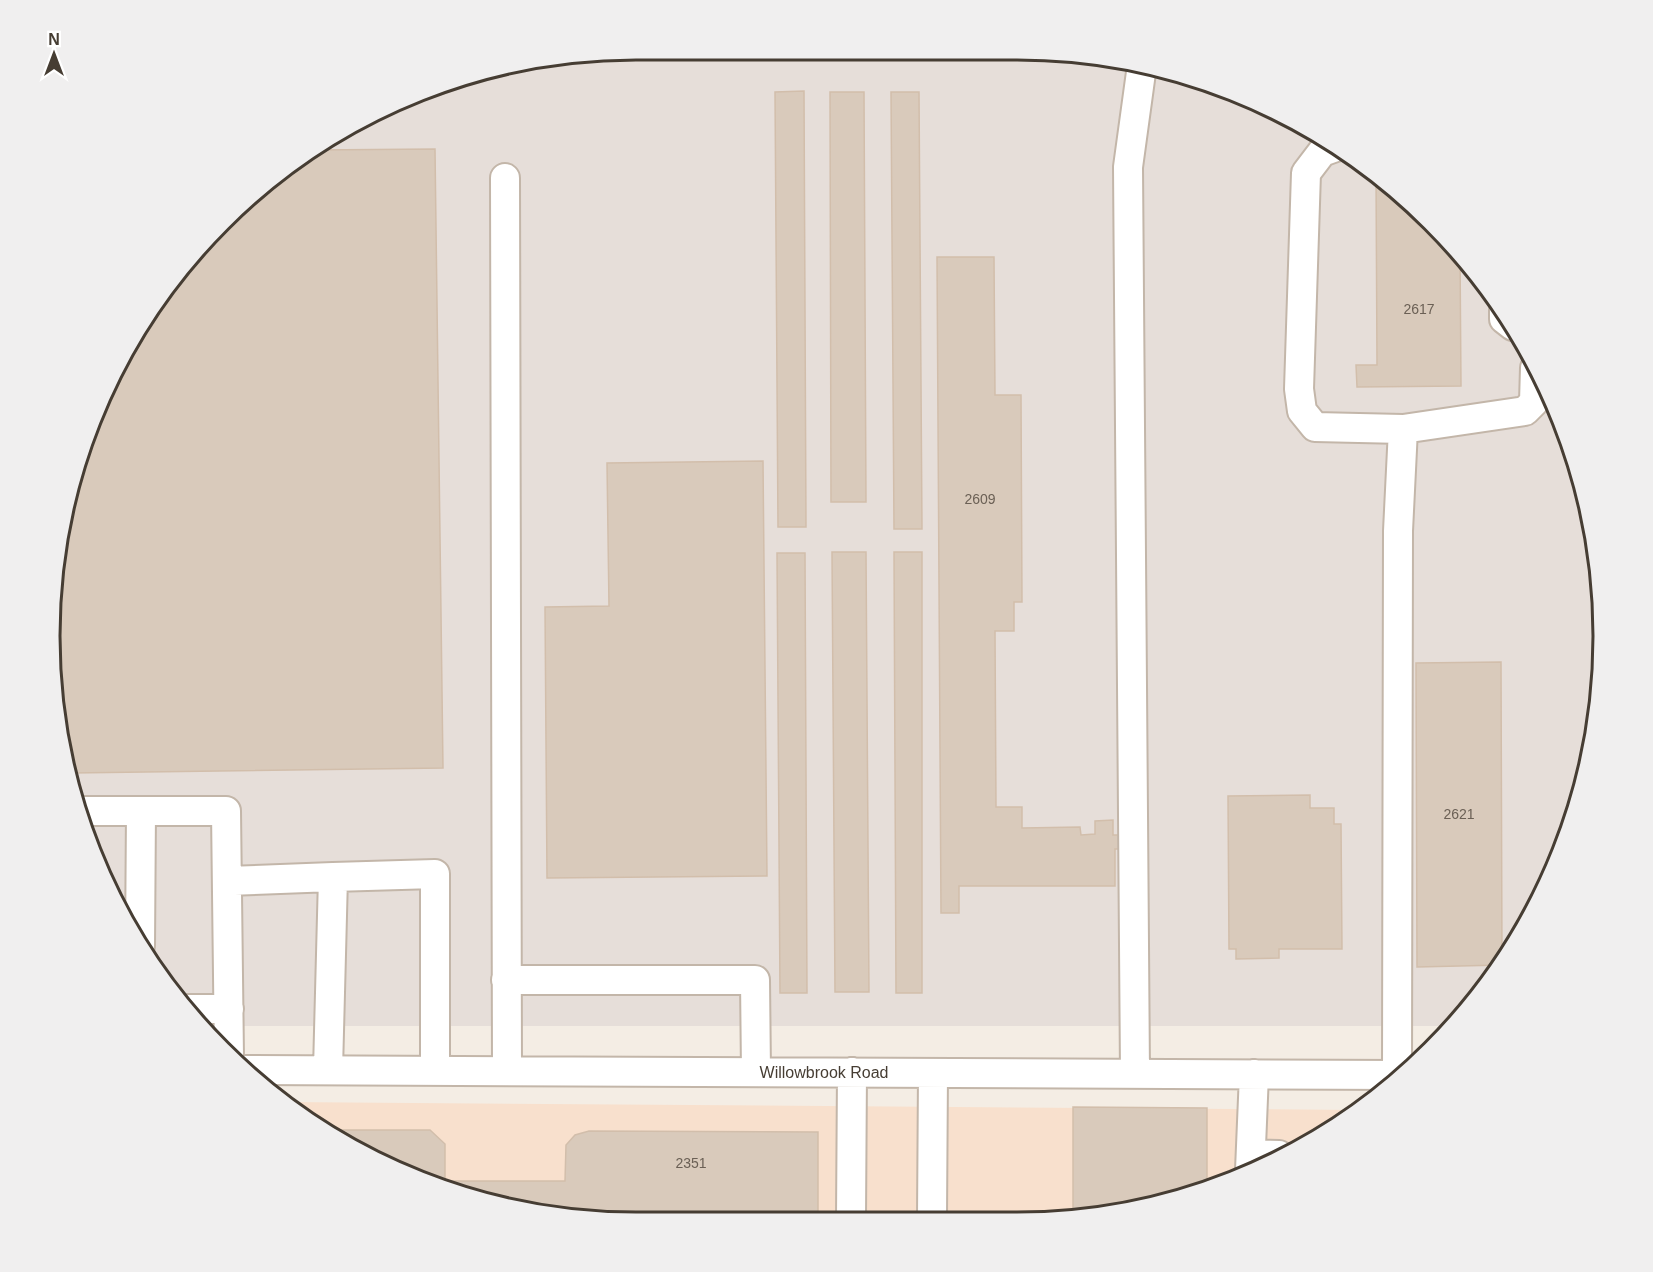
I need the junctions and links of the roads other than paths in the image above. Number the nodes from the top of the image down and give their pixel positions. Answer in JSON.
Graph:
{"nodes":[{"id":1,"x":1141,"y":74,"type":"edge"},
{"id":2,"x":1326,"y":150,"type":"edge"},
{"id":3,"x":505,"y":178,"type":"dead end"},
{"id":4,"x":1535,"y":382,"type":"edge"},
{"id":5,"x":1403,"y":429,"type":"junction"},
{"id":6,"x":88,"y":811,"type":"edge"},
{"id":7,"x":141,"y":811,"type":"junction"},
{"id":8,"x":333,"y":877,"type":"junction"},
{"id":9,"x":227,"y":881,"type":"junction"},
{"id":10,"x":141,"y":930,"type":"edge"},
{"id":11,"x":506,"y":980,"type":"junction"},
{"id":12,"x":197,"y":1009,"type":"edge"},
{"id":13,"x":229,"y":1009,"type":"junction"},
{"id":14,"x":229,"y":1043,"type":"edge"},
{"id":15,"x":1400,"y":1066,"type":"edge"},
{"id":16,"x":257,"y":1070,"type":"edge"},
{"id":17,"x":328,"y":1070,"type":"junction"},
{"id":18,"x":435,"y":1071,"type":"junction"},
{"id":19,"x":507,"y":1071,"type":"junction"},
{"id":20,"x":756,"y":1072,"type":"junction"},
{"id":21,"x":852,"y":1072,"type":"junction"},
{"id":22,"x":933,"y":1073,"type":"junction"},
{"id":23,"x":1135,"y":1074,"type":"junction"},
{"id":24,"x":1254,"y":1074,"type":"junction"},
{"id":25,"x":1390,"y":1075,"type":"edge"},
{"id":26,"x":1250,"y":1162,"type":"edge"},
{"id":27,"x":851,"y":1212,"type":"edge"},
{"id":28,"x":932,"y":1212,"type":"edge"}],
"edges":[{"from":1,"to":23,"type":"street"},
{"from":2,"to":5,"type":"street"},
{"from":3,"to":11,"type":"street"},
{"from":4,"to":5,"type":"street"},
{"from":5,"to":15,"type":"street"},
{"from":6,"to":7,"type":"street"},
{"from":7,"to":9,"type":"street"},
{"from":7,"to":10,"type":"street"},
{"from":8,"to":9,"type":"street"},
{"from":8,"to":17,"type":"street"},
{"from":8,"to":18,"type":"street"},
{"from":9,"to":13,"type":"street"},
{"from":11,"to":19,"type":"street"},
{"from":11,"to":20,"type":"street"},
{"from":12,"to":13,"type":"street"},
{"from":13,"to":14,"type":"street"},
{"from":16,"to":17,"type":"street","name":"Willowbrook Road"},
{"from":17,"to":18,"type":"street","name":"Willowbrook Road"},
{"from":18,"to":19,"type":"street","name":"Willowbrook Road"},
{"from":19,"to":20,"type":"street","name":"Willowbrook Road"},
{"from":20,"to":21,"type":"street","name":"Willowbrook Road"},
{"from":21,"to":22,"type":"street","name":"Willowbrook Road"},
{"from":21,"to":27,"type":"street"},
{"from":22,"to":23,"type":"street","name":"Willowbrook Road"},
{"from":22,"to":28,"type":"street"},
{"from":23,"to":24,"type":"street","name":"Willowbrook Road"},
{"from":24,"to":25,"type":"street","name":"Willowbrook Road"},
{"from":24,"to":26,"type":"street"}]}
